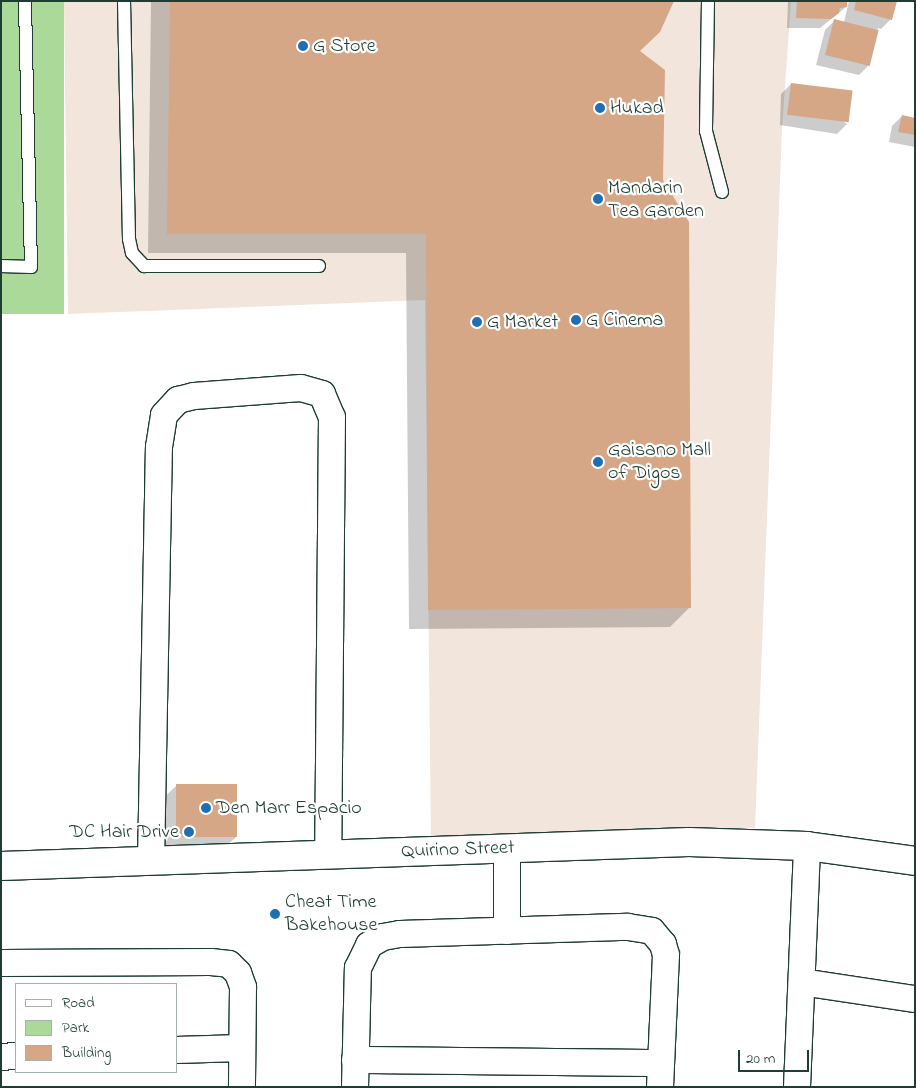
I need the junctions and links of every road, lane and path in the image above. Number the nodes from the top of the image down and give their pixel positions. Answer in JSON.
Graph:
{"nodes":[{"id":1,"x":24,"y":1,"type":"edge"},
{"id":2,"x":124,"y":1,"type":"edge"},
{"id":3,"x":708,"y":1,"type":"edge"},
{"id":4,"x":722,"y":192,"type":"dead end"},
{"id":5,"x":1,"y":266,"type":"edge"},
{"id":6,"x":319,"y":266,"type":"dead end"},
{"id":7,"x":807,"y":846,"type":"junction"},
{"id":8,"x":507,"y":848,"type":"junction"},
{"id":9,"x":328,"y":855,"type":"junction"},
{"id":10,"x":151,"y":861,"type":"junction"},
{"id":11,"x":915,"y":861,"type":"edge"},
{"id":12,"x":1,"y":866,"type":"edge"},
{"id":13,"x":507,"y":931,"type":"junction"},
{"id":14,"x":1,"y":963,"type":"edge"},
{"id":15,"x":802,"y":982,"type":"junction"},
{"id":16,"x":915,"y":999,"type":"edge"},
{"id":17,"x":242,"y":1048,"type":"junction"},
{"id":18,"x":178,"y":1050,"type":"edge"},
{"id":19,"x":15,"y":1056,"type":"edge"},
{"id":20,"x":1,"y":1057,"type":"edge"},
{"id":21,"x":355,"y":1060,"type":"junction"},
{"id":22,"x":661,"y":1075,"type":"edge"},
{"id":23,"x":242,"y":1087,"type":"edge"},
{"id":24,"x":355,"y":1087,"type":"edge"},
{"id":25,"x":798,"y":1087,"type":"edge"}],
"edges":[{"from":1,"to":5,"type":"lane"},
{"from":2,"to":6,"type":"lane"},
{"from":3,"to":4,"type":"lane"},
{"from":7,"to":8,"type":"street","name":"Quirino Street"},
{"from":7,"to":11,"type":"street","name":"Quirino Street"},
{"from":7,"to":15,"type":"street"},
{"from":8,"to":9,"type":"street","name":"Quirino Street"},
{"from":8,"to":13,"type":"street"},
{"from":9,"to":10,"type":"street","name":"Quirino Street"},
{"from":9,"to":10,"type":"street"},
{"from":10,"to":12,"type":"street","name":"Quirino Street"},
{"from":13,"to":21,"type":"street"},
{"from":13,"to":22,"type":"street"},
{"from":14,"to":17,"type":"street"},
{"from":15,"to":16,"type":"street"},
{"from":15,"to":25,"type":"street"},
{"from":17,"to":18,"type":"street"},
{"from":17,"to":23,"type":"street"},
{"from":19,"to":20,"type":"street"},
{"from":21,"to":22,"type":"street"},
{"from":21,"to":24,"type":"street"}]}
